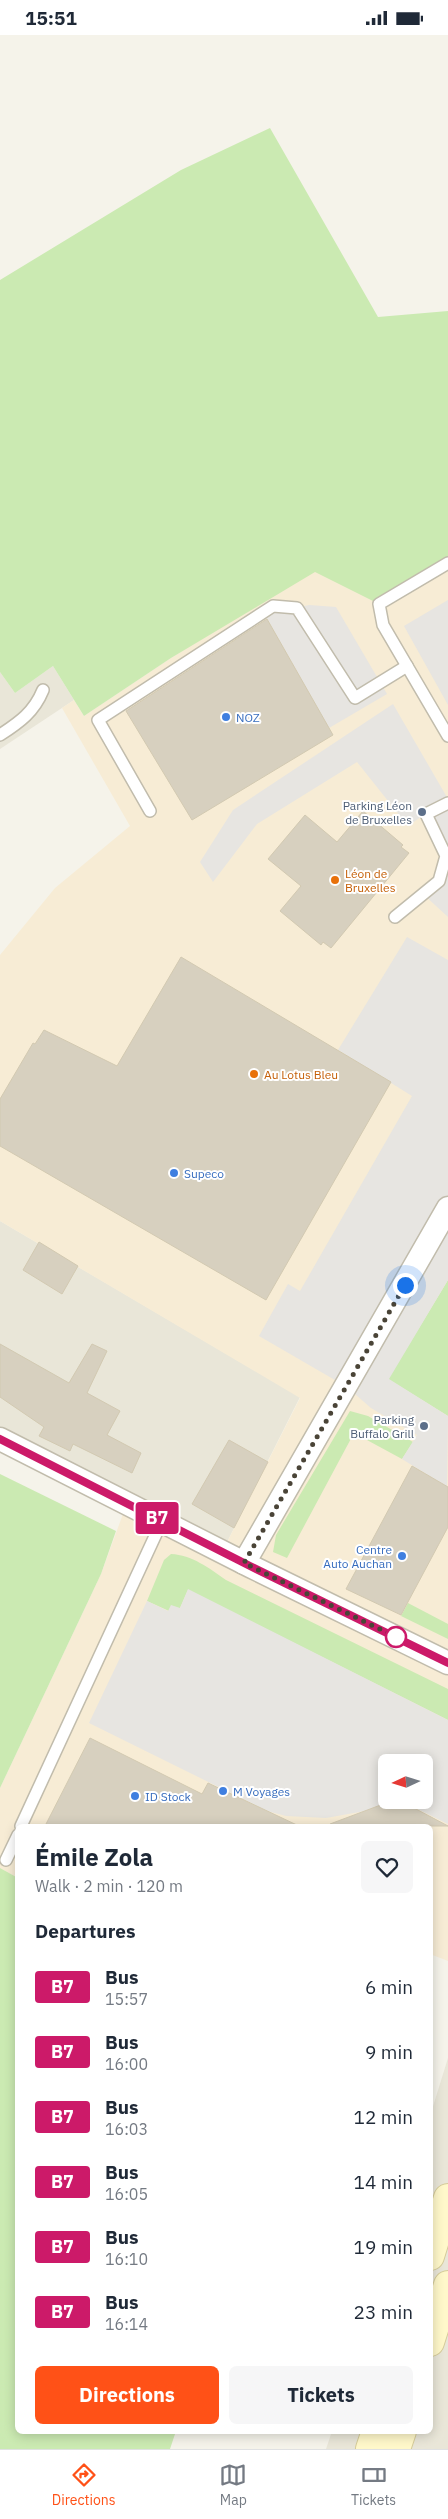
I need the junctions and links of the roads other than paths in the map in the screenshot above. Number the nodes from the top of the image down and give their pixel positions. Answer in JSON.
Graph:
{"nodes":[{"id":1,"x":448,"y":563,"type":"edge"},
{"id":2,"x":407,"y":666,"type":"junction"},
{"id":3,"x":43,"y":690,"type":"dead end"},
{"id":4,"x":0,"y":735,"type":"edge"},
{"id":5,"x":448,"y":737,"type":"edge"},
{"id":6,"x":448,"y":803,"type":"edge"},
{"id":7,"x":150,"y":811,"type":"dead end"},
{"id":8,"x":395,"y":917,"type":"dead end"},
{"id":9,"x":448,"y":1208,"type":"edge"},
{"id":10,"x":0,"y":1439,"type":"edge"},
{"id":11,"x":162,"y":1521,"type":"junction"},
{"id":12,"x":244,"y":1563,"type":"junction"},
{"id":13,"x":448,"y":1663,"type":"edge"},
{"id":14,"x":22,"y":1824,"type":"edge"},
{"id":15,"x":15,"y":1841,"type":"edge"},
{"id":16,"x":6,"y":1860,"type":"dead end"},
{"id":17,"x":448,"y":2198,"type":"edge"},
{"id":18,"x":433,"y":2246,"type":"edge"},
{"id":19,"x":448,"y":2285,"type":"edge"},
{"id":20,"x":433,"y":2332,"type":"edge"},
{"id":21,"x":375,"y":2434,"type":"edge"},
{"id":22,"x":401,"y":2434,"type":"edge"},
{"id":23,"x":370,"y":2449,"type":"edge"},
{"id":24,"x":396,"y":2449,"type":"edge"}],
"edges":[{"from":1,"to":2,"type":"lane"},
{"from":2,"to":5,"type":"lane"},
{"from":2,"to":7,"type":"lane"},
{"from":3,"to":4,"type":"lane"},
{"from":6,"to":8,"type":"lane"},
{"from":9,"to":12,"type":"street"},
{"from":10,"to":11,"type":"street"},
{"from":11,"to":12,"type":"street"},
{"from":11,"to":14,"type":"lane"},
{"from":12,"to":13,"type":"street"},
{"from":15,"to":16,"type":"lane"},
{"from":17,"to":18,"type":"main road"},
{"from":19,"to":20,"type":"main road"},
{"from":21,"to":23,"type":"main road"},
{"from":22,"to":24,"type":"main road"}]}
